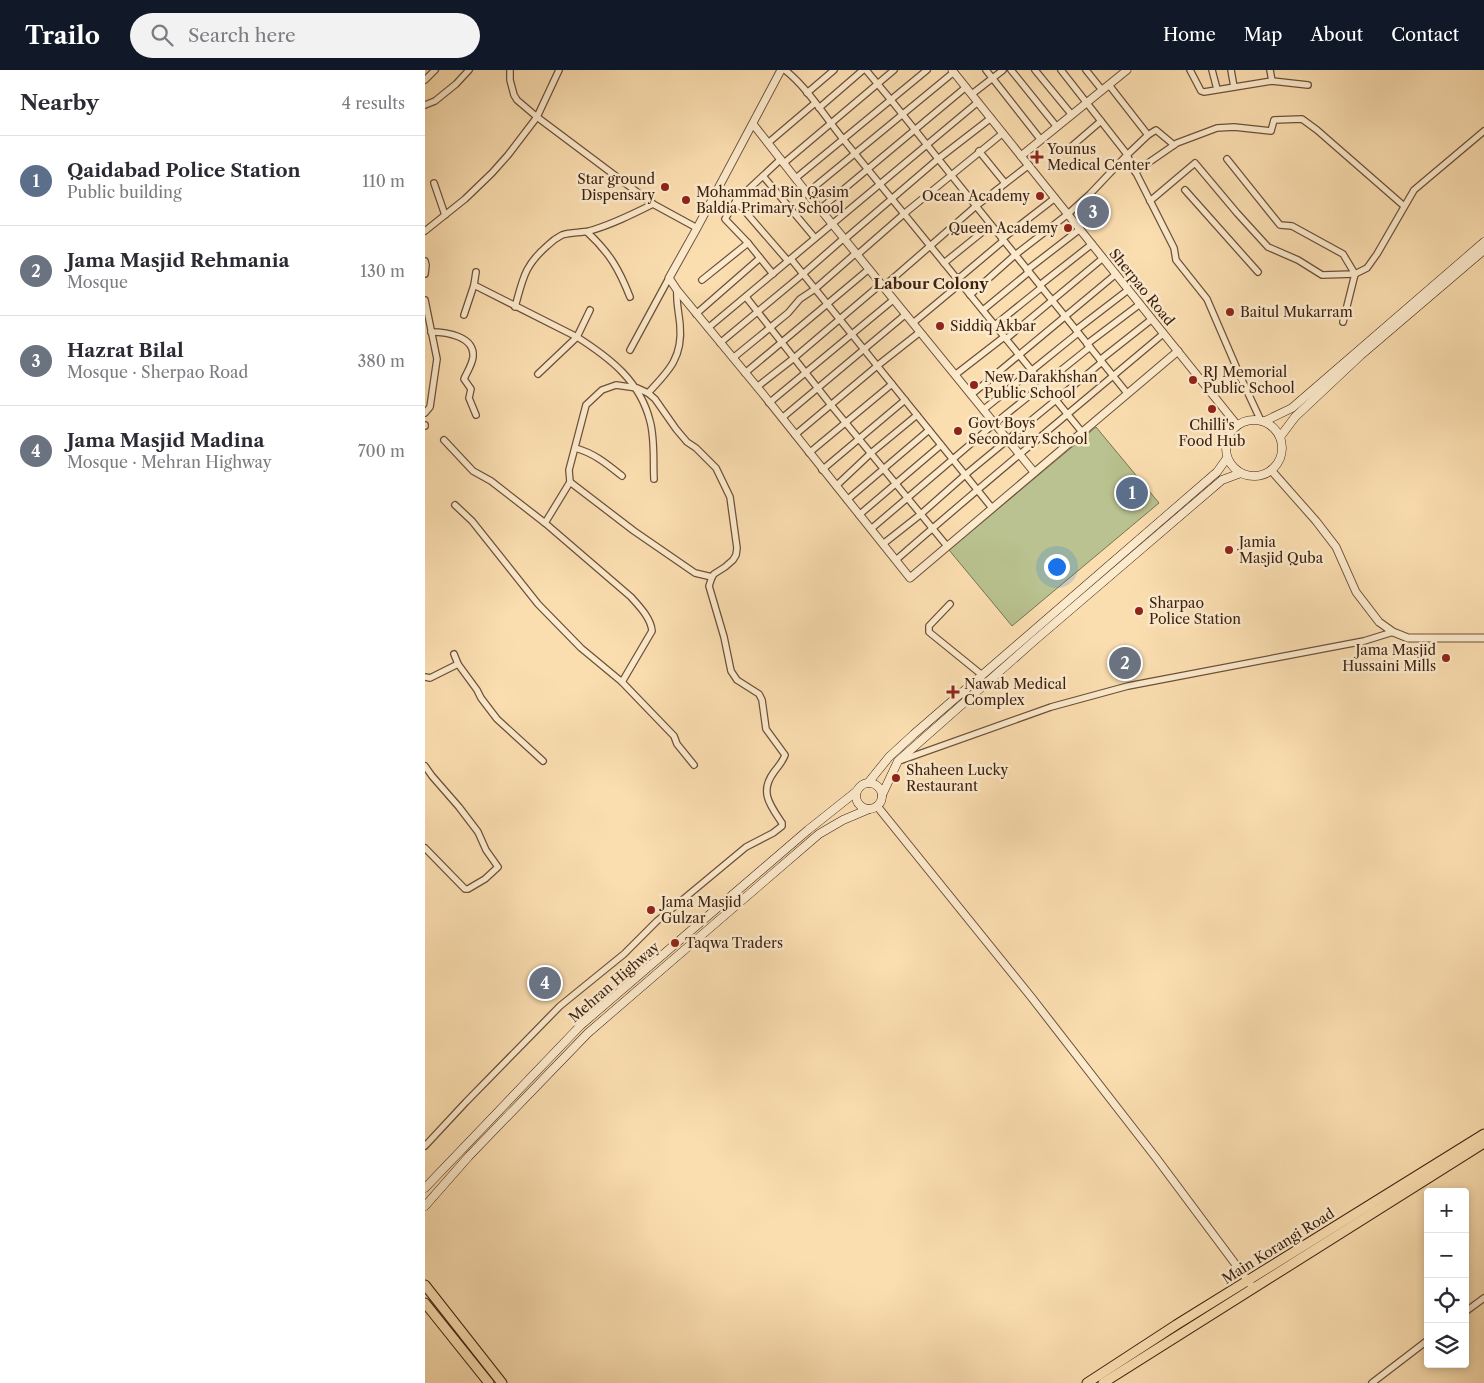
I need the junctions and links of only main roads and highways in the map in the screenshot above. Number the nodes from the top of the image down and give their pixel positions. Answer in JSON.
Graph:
{"nodes":[{"id":1,"x":1484,"y":242,"type":"edge"},
{"id":2,"x":1479,"y":252,"type":"edge"},
{"id":3,"x":1263,"y":421,"type":"junction"},
{"id":4,"x":1280,"y":437,"type":"junction"},
{"id":5,"x":1227,"y":458,"type":"junction"},
{"id":6,"x":1241,"y":473,"type":"junction"},
{"id":7,"x":868,"y":783,"type":"junction"},
{"id":8,"x":857,"y":791,"type":"junction"},
{"id":9,"x":882,"y":795,"type":"junction"},
{"id":10,"x":873,"y":808,"type":"junction"},
{"id":11,"x":1484,"y":1134,"type":"edge"},
{"id":12,"x":1484,"y":1143,"type":"edge"},
{"id":13,"x":425,"y":1188,"type":"edge"},
{"id":14,"x":425,"y":1206,"type":"edge"},
{"id":15,"x":425,"y":1285,"type":"edge"},
{"id":16,"x":1251,"y":1285,"type":"junction"},
{"id":17,"x":425,"y":1303,"type":"edge"},
{"id":18,"x":489,"y":1383,"type":"edge"},
{"id":19,"x":502,"y":1383,"type":"edge"},
{"id":20,"x":1087,"y":1383,"type":"edge"},
{"id":21,"x":1103,"y":1383,"type":"edge"}],
"edges":[{"from":1,"to":2,"type":"main road"},
{"from":2,"to":3,"type":"main road"},
{"from":2,"to":4,"type":"main road"},
{"from":3,"to":4,"type":"main road"},
{"from":3,"to":5,"type":"main road"},
{"from":4,"to":6,"type":"main road"},
{"from":5,"to":6,"type":"main road"},
{"from":5,"to":7,"type":"main road"},
{"from":6,"to":9,"type":"main road"},
{"from":7,"to":8,"type":"main road"},
{"from":7,"to":9,"type":"main road"},
{"from":8,"to":10,"type":"main road"},
{"from":8,"to":13,"type":"main road","name":"Mehran Highway"},
{"from":9,"to":10,"type":"main road"},
{"from":10,"to":14,"type":"main road"},
{"from":11,"to":16,"type":"main road","name":"Main Korangi Road"},
{"from":12,"to":16,"type":"main road","name":"Main Korangi Road"},
{"from":15,"to":19,"type":"main road"},
{"from":16,"to":20,"type":"main road","name":"Main Korangi Road"},
{"from":16,"to":21,"type":"main road","name":"Main Korangi Road"},
{"from":17,"to":18,"type":"main road"}]}
